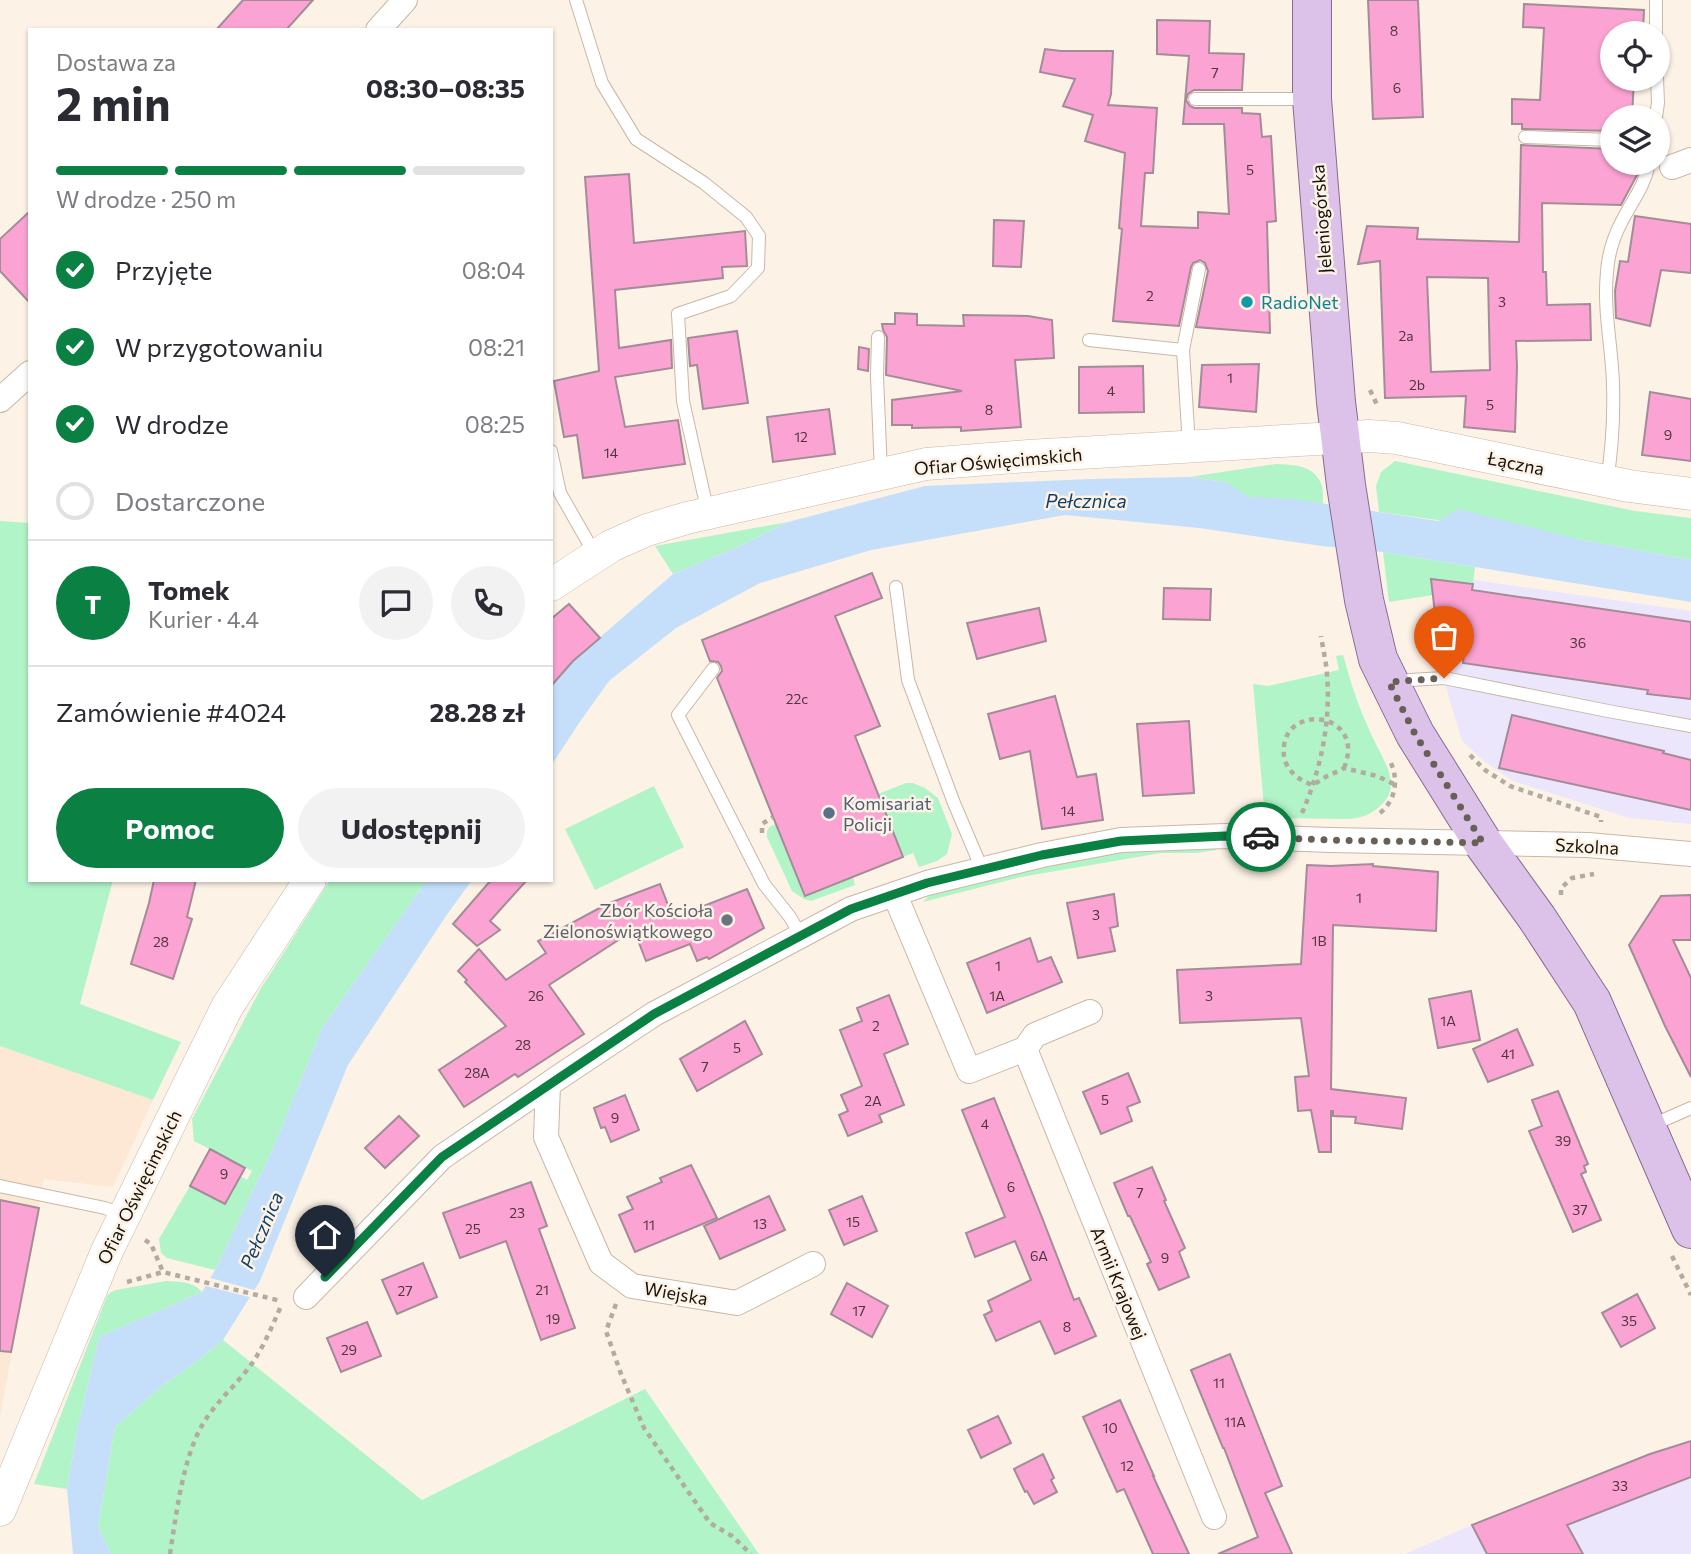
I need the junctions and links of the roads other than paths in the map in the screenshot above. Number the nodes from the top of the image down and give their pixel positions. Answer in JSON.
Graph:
{"nodes":[{"id":1,"x":405,"y":0,"type":"edge"},
{"id":2,"x":576,"y":0,"type":"edge"},
{"id":3,"x":1312,"y":0,"type":"edge"},
{"id":4,"x":1656,"y":0,"type":"edge"},
{"id":5,"x":1657,"y":21,"type":"edge"},
{"id":6,"x":380,"y":28,"type":"edge"},
{"id":7,"x":1195,"y":99,"type":"dead end"},
{"id":8,"x":1312,"y":99,"type":"junction"},
{"id":9,"x":1525,"y":137,"type":"dead end"},
{"id":10,"x":1600,"y":140,"type":"edge"},
{"id":11,"x":1671,"y":163,"type":"edge"},
{"id":12,"x":1199,"y":270,"type":"dead end"},
{"id":13,"x":878,"y":337,"type":"dead end"},
{"id":14,"x":1089,"y":340,"type":"dead end"},
{"id":15,"x":1183,"y":350,"type":"junction"},
{"id":16,"x":28,"y":375,"type":"edge"},
{"id":17,"x":0,"y":400,"type":"edge"},
{"id":18,"x":1340,"y":437,"type":"junction"},
{"id":19,"x":1189,"y":446,"type":"junction"},
{"id":20,"x":553,"y":460,"type":"edge"},
{"id":21,"x":881,"y":474,"type":"junction"},
{"id":22,"x":1607,"y":481,"type":"junction"},
{"id":23,"x":1691,"y":494,"type":"edge"},
{"id":24,"x":708,"y":513,"type":"junction"},
{"id":25,"x":596,"y":556,"type":"junction"},
{"id":26,"x":553,"y":584,"type":"edge"},
{"id":27,"x":896,"y":587,"type":"dead end"},
{"id":28,"x":713,"y":669,"type":"dead end"},
{"id":29,"x":1389,"y":682,"type":"junction"},
{"id":30,"x":1691,"y":726,"type":"edge"},
{"id":31,"x":1483,"y":843,"type":"junction"},
{"id":32,"x":1691,"y":854,"type":"edge"},
{"id":33,"x":982,"y":869,"type":"junction"},
{"id":34,"x":309,"y":882,"type":"edge"},
{"id":35,"x":895,"y":895,"type":"junction"},
{"id":36,"x":801,"y":936,"type":"junction"},
{"id":37,"x":1090,"y":1012,"type":"dead end"},
{"id":38,"x":1025,"y":1049,"type":"junction"},
{"id":39,"x":548,"y":1085,"type":"junction"},
{"id":40,"x":1691,"y":1108,"type":"edge"},
{"id":41,"x":1647,"y":1128,"type":"junction"},
{"id":42,"x":0,"y":1186,"type":"edge"},
{"id":43,"x":124,"y":1216,"type":"junction"},
{"id":44,"x":1680,"y":1240,"type":"edge"},
{"id":45,"x":813,"y":1264,"type":"dead end"},
{"id":46,"x":294,"y":1299,"type":"road end"},
{"id":47,"x":0,"y":1510,"type":"edge"},
{"id":48,"x":1214,"y":1517,"type":"dead end"}],
"edges":[{"from":1,"to":6,"type":"street"},
{"from":2,"to":24,"type":"lane"},
{"from":3,"to":8,"type":"main road","name":"Jeleniogórska"},
{"from":4,"to":5,"type":"lane"},
{"from":7,"to":8,"type":"lane"},
{"from":8,"to":18,"type":"main road","name":"Jeleniogórska"},
{"from":9,"to":10,"type":"lane"},
{"from":11,"to":22,"type":"lane"},
{"from":12,"to":15,"type":"lane"},
{"from":13,"to":21,"type":"lane"},
{"from":14,"to":15,"type":"lane"},
{"from":15,"to":19,"type":"lane"},
{"from":16,"to":17,"type":"street"},
{"from":18,"to":19,"type":"street","name":"Ofiar Oświęcimskich"},
{"from":18,"to":22,"type":"street","name":"Łączna"},
{"from":18,"to":29,"type":"main road","name":"Jeleniogórska"},
{"from":19,"to":21,"type":"street","name":"Ofiar Oświęcimskich"},
{"from":20,"to":25,"type":"lane"},
{"from":21,"to":24,"type":"street","name":"Ofiar Oświęcimskich"},
{"from":22,"to":23,"type":"street","name":"Łączna"},
{"from":24,"to":25,"type":"street","name":"Ofiar Oświęcimskich"},
{"from":25,"to":26,"type":"street","name":"Ofiar Oświęcimskich"},
{"from":27,"to":33,"type":"lane"},
{"from":28,"to":36,"type":"lane"},
{"from":29,"to":30,"type":"lane"},
{"from":29,"to":31,"type":"main road","name":"Jeleniogórska"},
{"from":31,"to":32,"type":"street","name":"Szkolna"},
{"from":31,"to":33,"type":"street"},
{"from":31,"to":41,"type":"main road","name":"Jeleniogórska"},
{"from":33,"to":35,"type":"street"},
{"from":34,"to":43,"type":"street","name":"Ofiar Oświęcimskich"},
{"from":35,"to":36,"type":"street"},
{"from":35,"to":38,"type":"street"},
{"from":36,"to":39,"type":"street"},
{"from":37,"to":38,"type":"street"},
{"from":38,"to":48,"type":"street","name":"Armii Krajowej"},
{"from":39,"to":45,"type":"street","name":"Wiejska"},
{"from":39,"to":46,"type":"street"},
{"from":40,"to":41,"type":"lane"},
{"from":41,"to":44,"type":"main road","name":"Jeleniogórska"},
{"from":42,"to":43,"type":"lane"},
{"from":43,"to":47,"type":"street","name":"Ofiar Oświęcimskich"}]}
